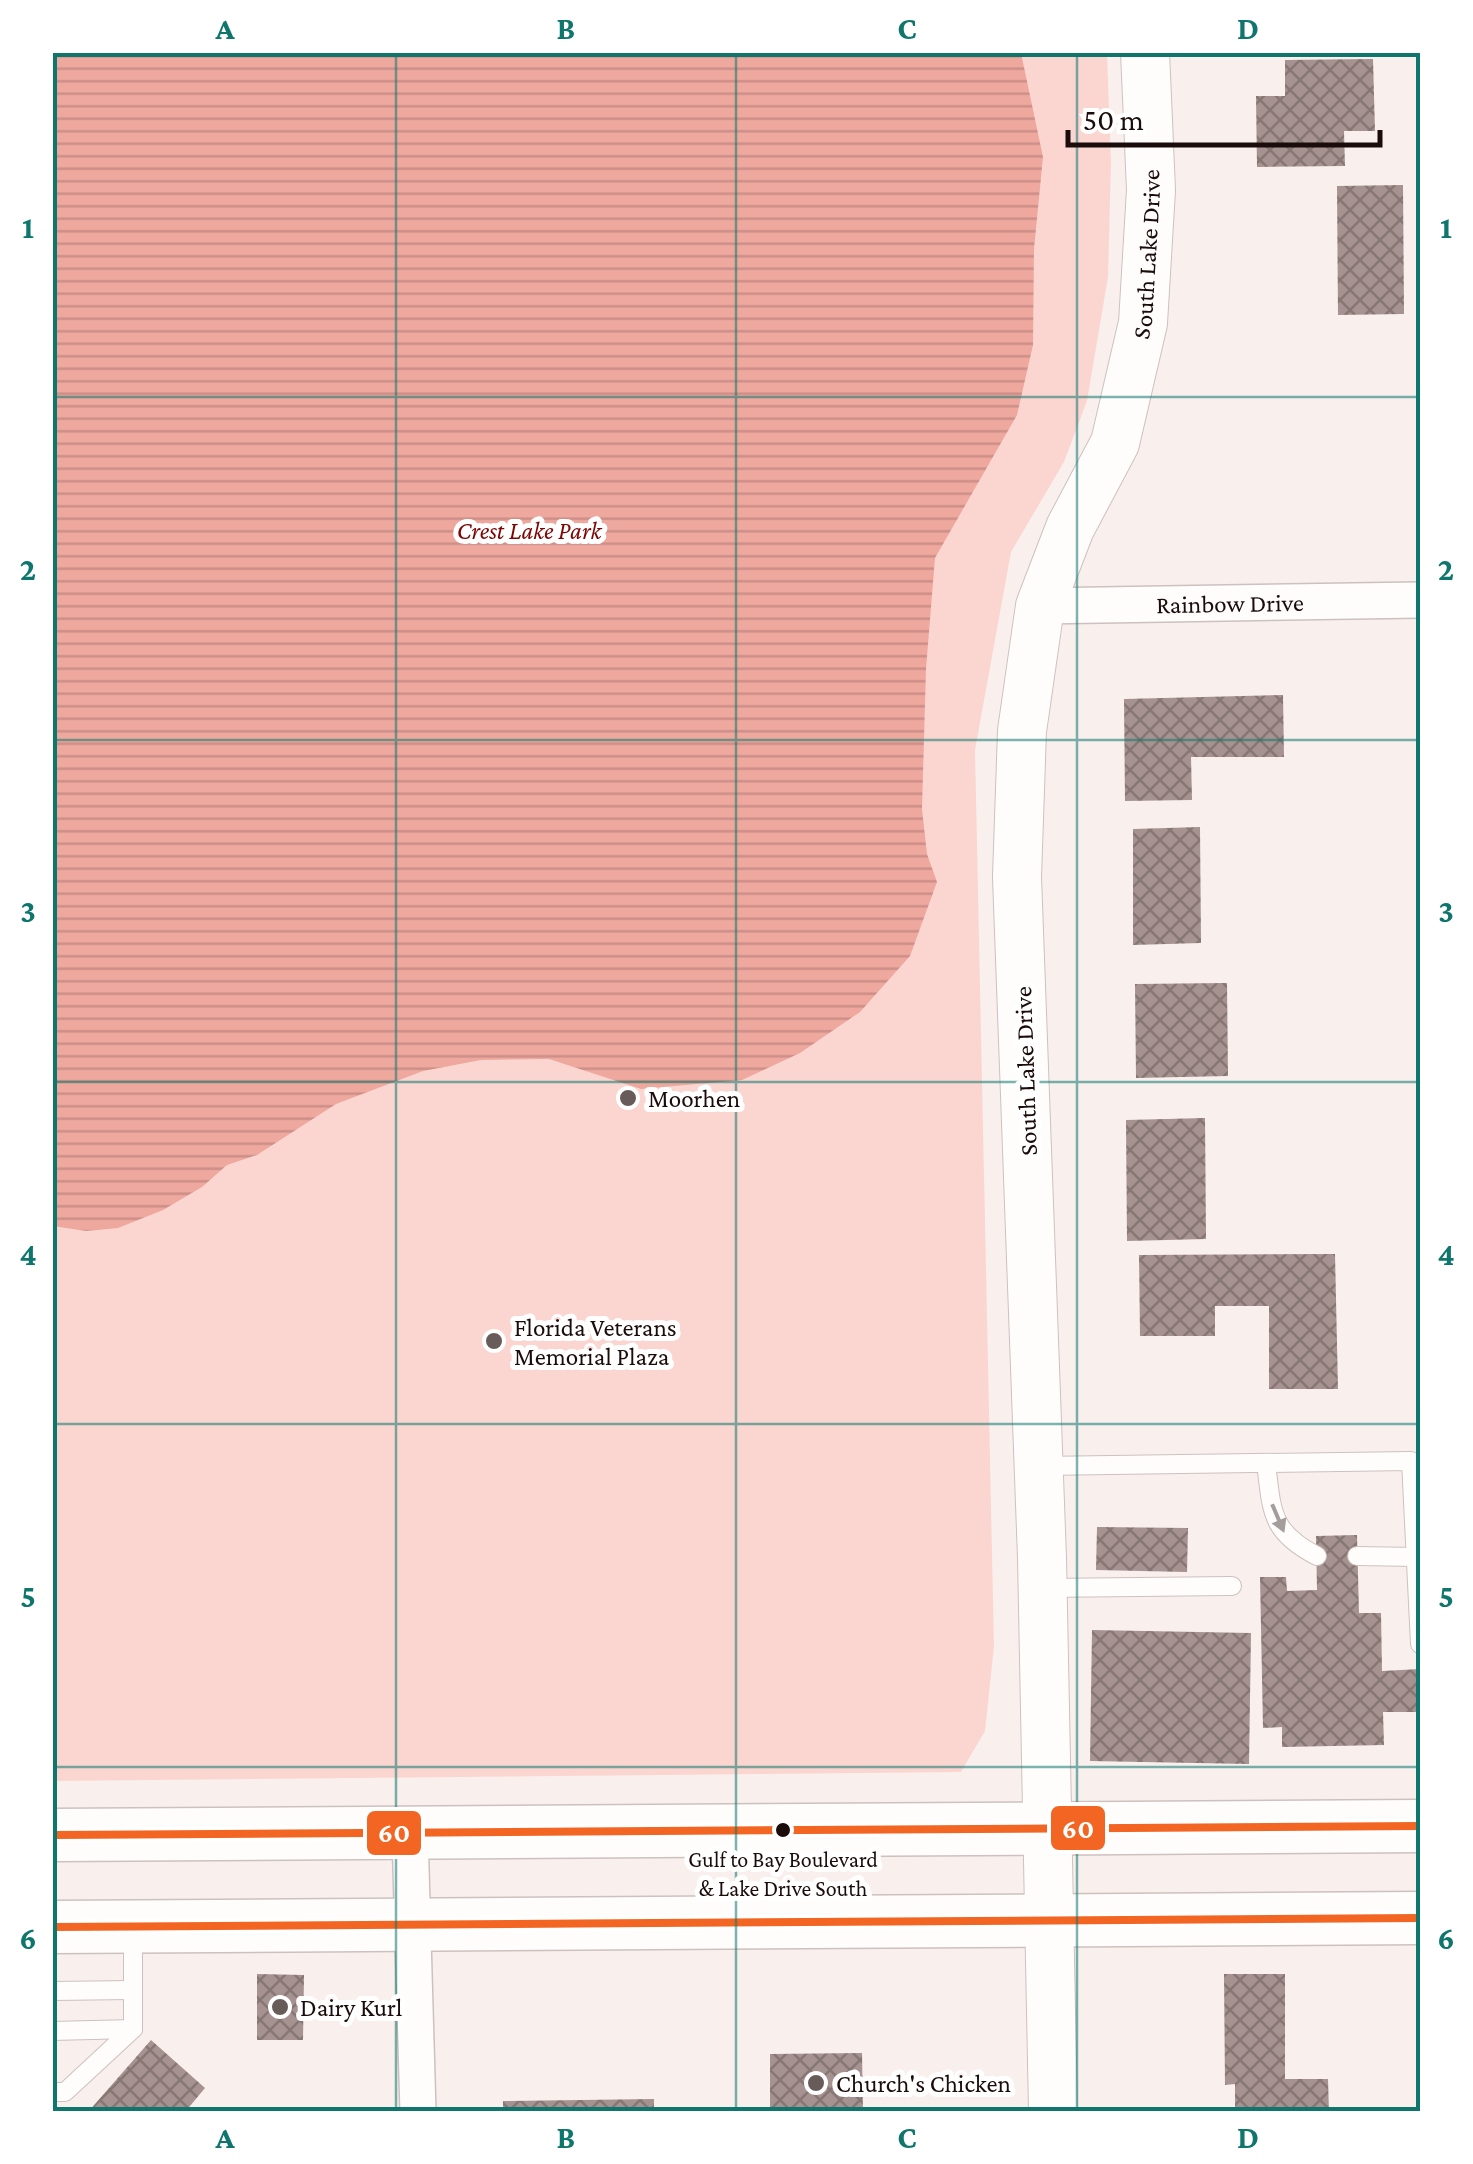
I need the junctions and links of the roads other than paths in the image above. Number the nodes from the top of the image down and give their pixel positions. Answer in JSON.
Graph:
{"nodes":[{"id":1,"x":1145,"y":52,"type":"edge"},
{"id":2,"x":1420,"y":600,"type":"edge"},
{"id":3,"x":1040,"y":606,"type":"junction"},
{"id":4,"x":1266,"y":1463,"type":"junction"},
{"id":5,"x":1040,"y":1466,"type":"junction"},
{"id":6,"x":1317,"y":1556,"type":"dead end"},
{"id":7,"x":1358,"y":1556,"type":"dead end"},
{"id":8,"x":1416,"y":1558,"type":"junction"},
{"id":9,"x":1232,"y":1586,"type":"dead end"},
{"id":10,"x":1043,"y":1588,"type":"junction"},
{"id":11,"x":1420,"y":1644,"type":"edge"},
{"id":12,"x":1420,"y":1826,"type":"edge"},
{"id":13,"x":1050,"y":1828,"type":"junction"},
{"id":14,"x":410,"y":1834,"type":"junction"},
{"id":15,"x":52,"y":1835,"type":"edge"},
{"id":16,"x":1420,"y":1918,"type":"edge"},
{"id":17,"x":1049,"y":1921,"type":"junction"},
{"id":18,"x":413,"y":1924,"type":"junction"},
{"id":19,"x":133,"y":1926,"type":"junction"},
{"id":20,"x":52,"y":1927,"type":"edge"},
{"id":21,"x":133,"y":1990,"type":"junction"},
{"id":22,"x":52,"y":1991,"type":"edge"},
{"id":23,"x":133,"y":2029,"type":"junction"},
{"id":24,"x":52,"y":2032,"type":"edge"},
{"id":25,"x":52,"y":2092,"type":"edge"},
{"id":26,"x":418,"y":2112,"type":"edge"},
{"id":27,"x":1054,"y":2112,"type":"edge"}],
"edges":[{"from":1,"to":3,"type":"street","name":"South Lake Drive"},
{"from":2,"to":3,"type":"street","name":"Rainbow Drive"},
{"from":3,"to":5,"type":"street","name":"South Lake Drive"},
{"from":4,"to":5,"type":"lane"},
{"from":4,"to":6,"type":"lane","one_way":true},
{"from":4,"to":8,"type":"lane"},
{"from":5,"to":10,"type":"street","name":"South Lake Drive"},
{"from":7,"to":8,"type":"lane"},
{"from":8,"to":11,"type":"lane"},
{"from":9,"to":10,"type":"lane"},
{"from":10,"to":13,"type":"street","name":"South Lake Drive"},
{"from":12,"to":13,"type":"main road"},
{"from":13,"to":14,"type":"main road"},
{"from":13,"to":17,"type":"street","name":"South Lake Drive"},
{"from":14,"to":15,"type":"main road"},
{"from":14,"to":18,"type":"street"},
{"from":16,"to":17,"type":"main road"},
{"from":17,"to":18,"type":"main road"},
{"from":17,"to":27,"type":"street","name":"South Lake Drive"},
{"from":18,"to":19,"type":"main road"},
{"from":18,"to":26,"type":"street"},
{"from":19,"to":20,"type":"main road"},
{"from":19,"to":21,"type":"lane"},
{"from":21,"to":22,"type":"lane"},
{"from":21,"to":23,"type":"lane"},
{"from":23,"to":24,"type":"lane"},
{"from":23,"to":25,"type":"lane"}]}
